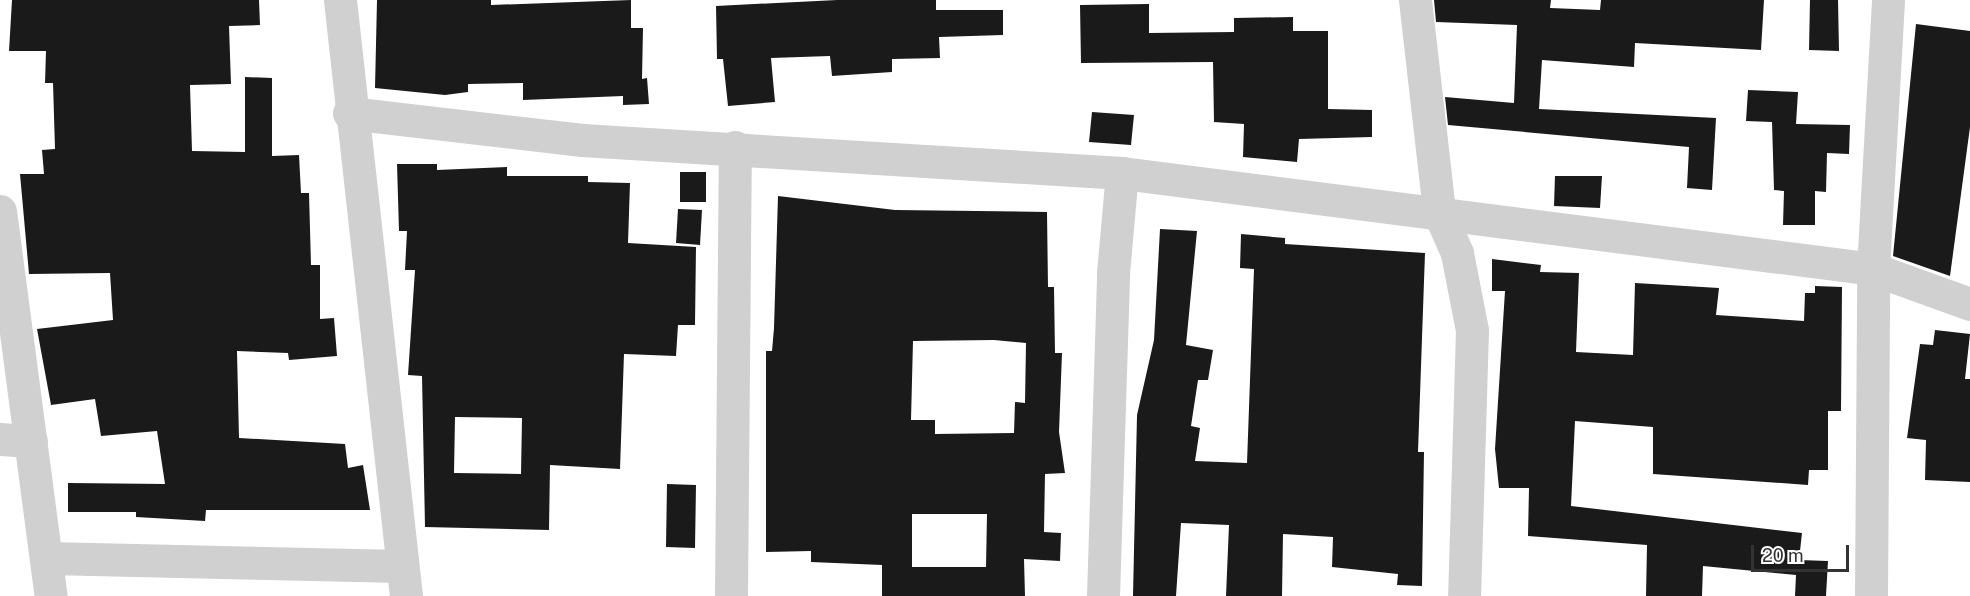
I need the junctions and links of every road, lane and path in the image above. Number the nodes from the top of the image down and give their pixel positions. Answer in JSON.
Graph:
{"nodes":[{"id":1,"x":340,"y":0,"type":"edge"},
{"id":2,"x":1415,"y":0,"type":"edge"},
{"id":3,"x":1888,"y":0,"type":"edge"},
{"id":4,"x":349,"y":113,"type":"junction"},
{"id":5,"x":735,"y":147,"type":"junction"},
{"id":6,"x":1122,"y":173,"type":"junction"},
{"id":7,"x":0,"y":211,"type":"edge"},
{"id":8,"x":1439,"y":212,"type":"junction"},
{"id":9,"x":1873,"y":269,"type":"junction"},
{"id":10,"x":1970,"y":304,"type":"edge"},
{"id":11,"x":15,"y":440,"type":"edge"},
{"id":12,"x":47,"y":558,"type":"junction"},
{"id":13,"x":404,"y":581,"type":"edge"},
{"id":14,"x":51,"y":596,"type":"edge"},
{"id":15,"x":731,"y":596,"type":"edge"},
{"id":16,"x":1103,"y":596,"type":"edge"},
{"id":17,"x":1464,"y":596,"type":"edge"},
{"id":18,"x":1871,"y":596,"type":"edge"}],
"edges":[{"from":1,"to":4,"type":"street"},
{"from":2,"to":8,"type":"street"},
{"from":3,"to":9,"type":"street"},
{"from":4,"to":5,"type":"street"},
{"from":4,"to":13,"type":"street"},
{"from":5,"to":6,"type":"street"},
{"from":5,"to":15,"type":"street"},
{"from":6,"to":8,"type":"street"},
{"from":6,"to":16,"type":"street"},
{"from":7,"to":11,"type":"street"},
{"from":8,"to":9,"type":"street"},
{"from":8,"to":17,"type":"street"},
{"from":9,"to":10,"type":"street"},
{"from":9,"to":18,"type":"street"},
{"from":11,"to":12,"type":"street"},
{"from":12,"to":13,"type":"street"},
{"from":12,"to":14,"type":"street"}]}
